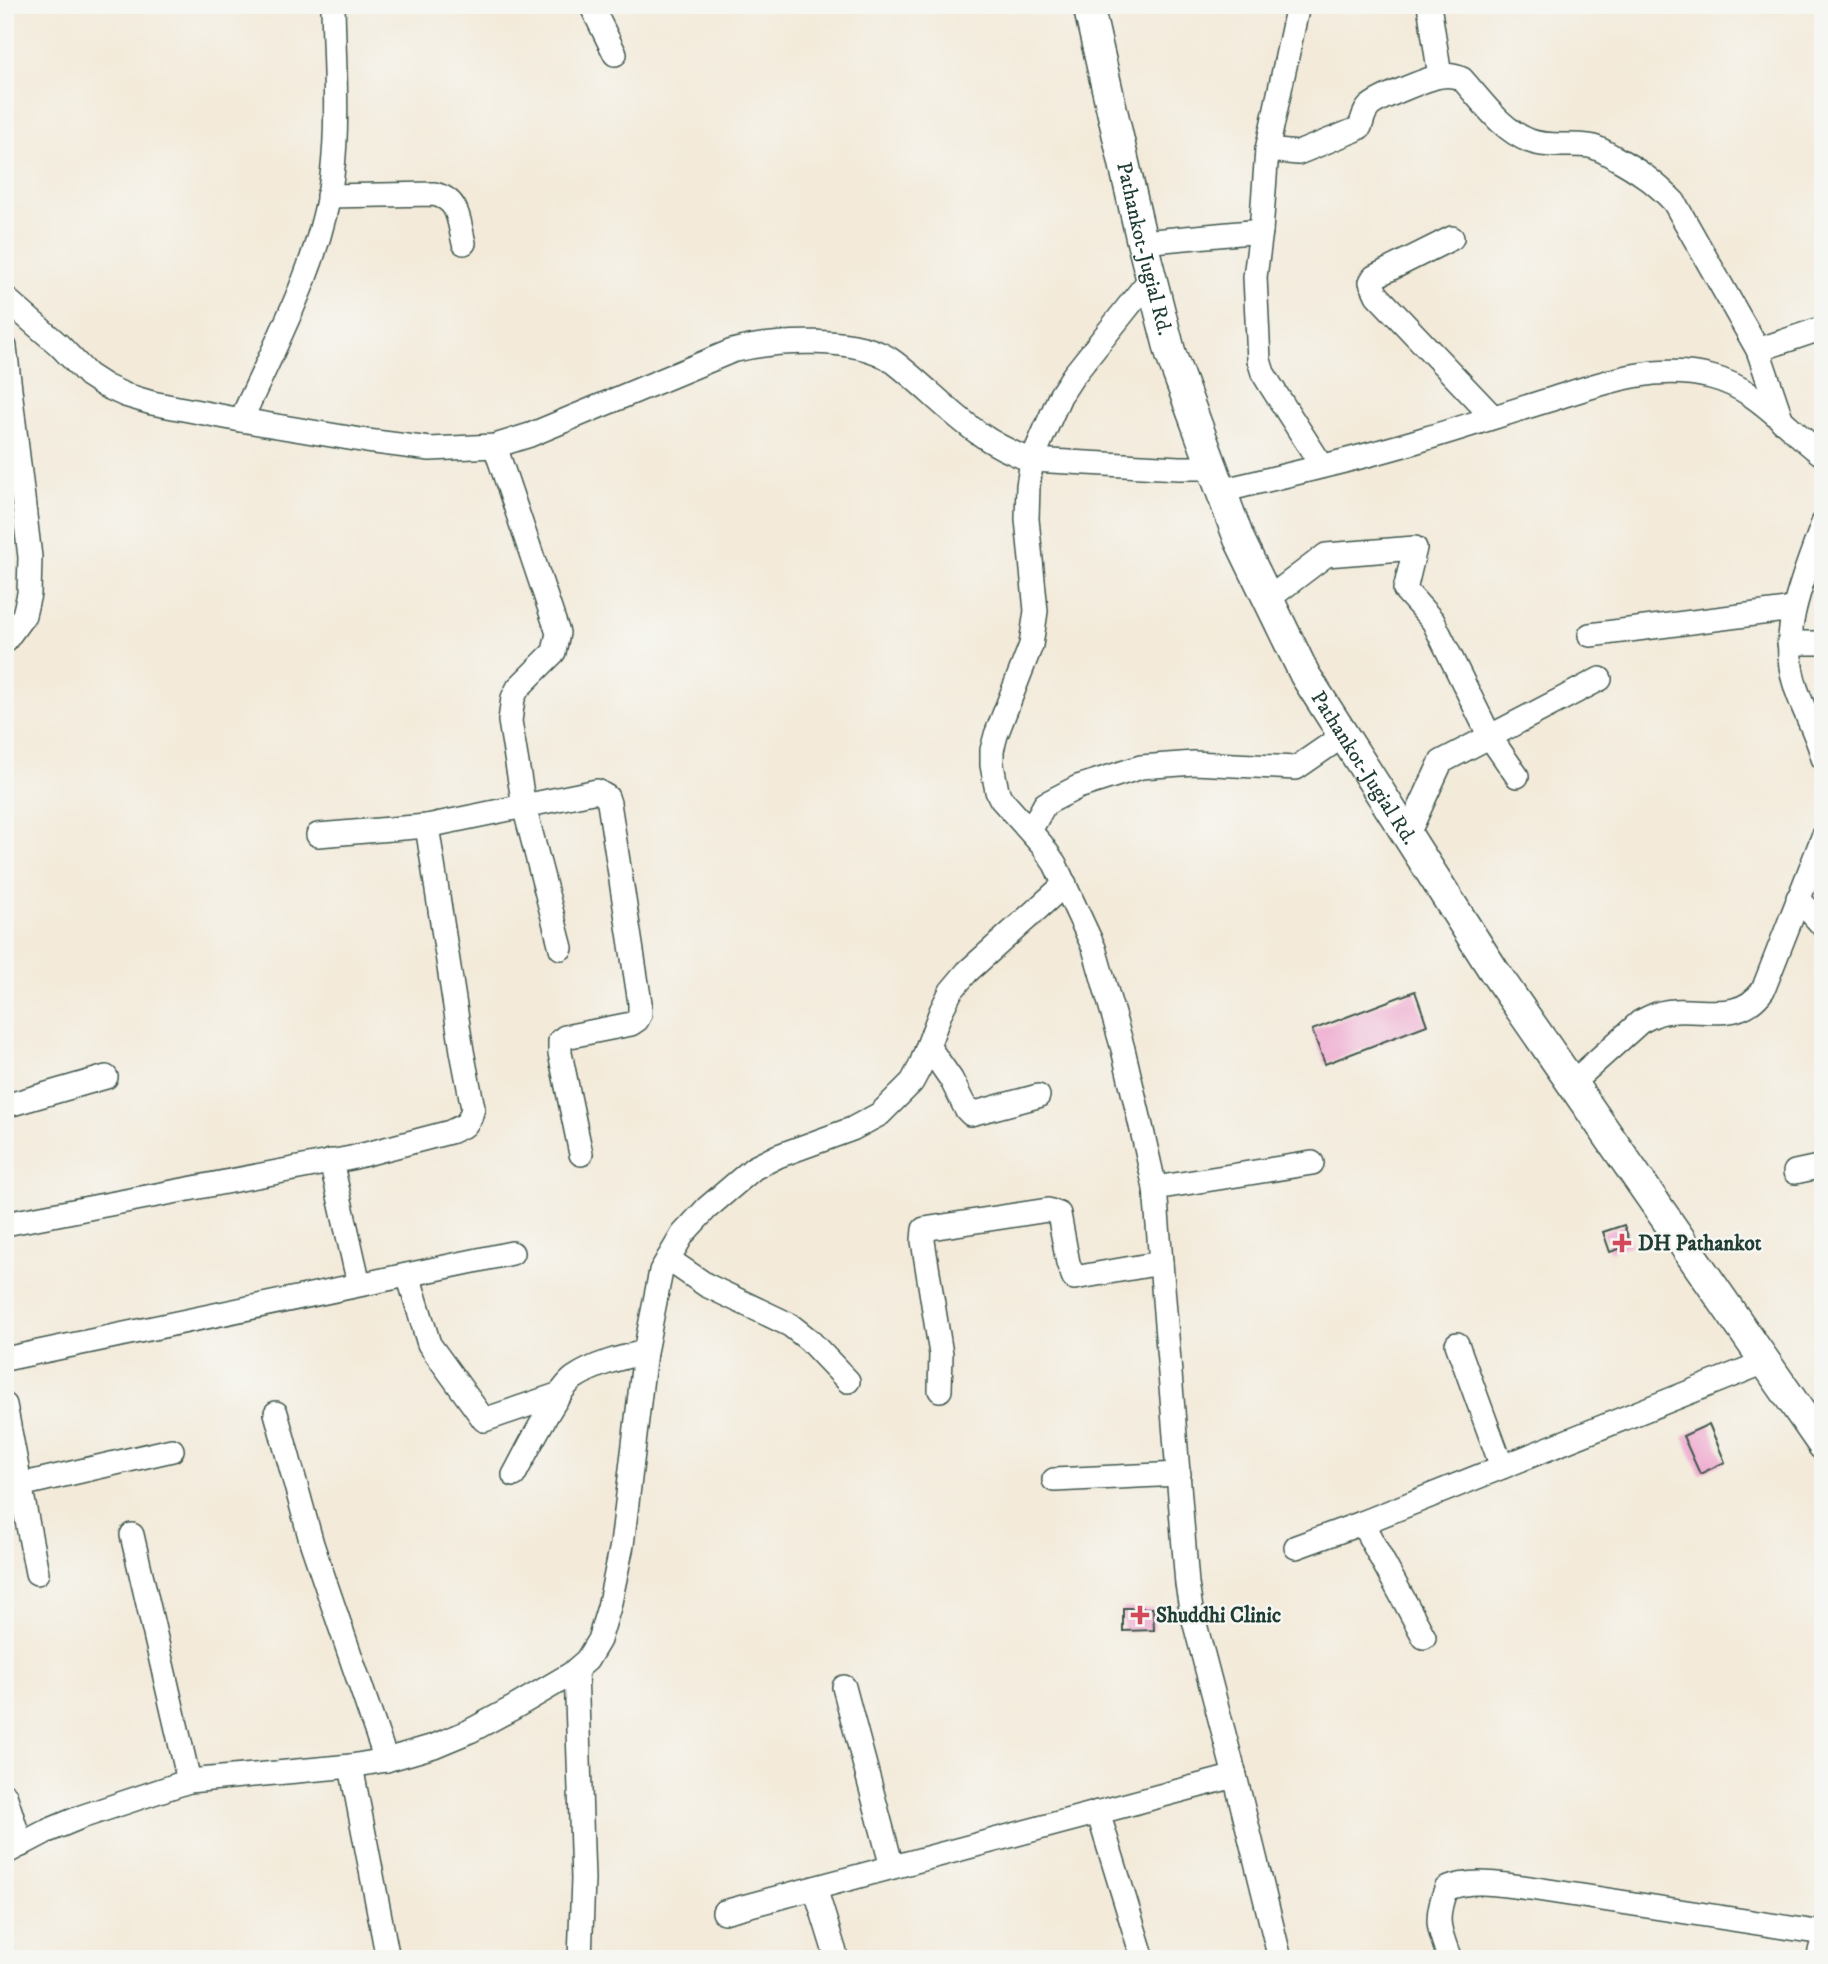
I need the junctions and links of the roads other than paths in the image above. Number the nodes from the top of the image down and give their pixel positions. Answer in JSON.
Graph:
{"nodes":[{"id":1,"x":334,"y":5,"type":"edge"},
{"id":2,"x":590,"y":5,"type":"edge"},
{"id":3,"x":1088,"y":5,"type":"edge"},
{"id":4,"x":1298,"y":5,"type":"edge"},
{"id":5,"x":1429,"y":5,"type":"edge"},
{"id":6,"x":615,"y":54,"type":"dead end"},
{"id":7,"x":1440,"y":76,"type":"junction"},
{"id":8,"x":1267,"y":150,"type":"junction"},
{"id":9,"x":328,"y":197,"type":"junction"},
{"id":10,"x":1261,"y":231,"type":"junction"},
{"id":11,"x":1452,"y":238,"type":"dead end"},
{"id":12,"x":1142,"y":242,"type":"junction"},
{"id":13,"x":464,"y":243,"type":"dead end"},
{"id":14,"x":1151,"y":278,"type":"junction"},
{"id":15,"x":5,"y":298,"type":"edge"},
{"id":16,"x":1823,"y":328,"type":"edge"},
{"id":17,"x":5,"y":347,"type":"edge"},
{"id":18,"x":1758,"y":350,"type":"junction"},
{"id":19,"x":1493,"y":417,"type":"junction"},
{"id":20,"x":241,"y":420,"type":"junction"},
{"id":21,"x":1782,"y":421,"type":"junction"},
{"id":22,"x":495,"y":446,"type":"junction"},
{"id":23,"x":1823,"y":455,"type":"edge"},
{"id":24,"x":1032,"y":460,"type":"junction"},
{"id":25,"x":1322,"y":466,"type":"junction"},
{"id":26,"x":1217,"y":479,"type":"junction"},
{"id":27,"x":1823,"y":523,"type":"edge"},
{"id":28,"x":1268,"y":599,"type":"junction"},
{"id":29,"x":1794,"y":609,"type":"junction"},
{"id":30,"x":1590,"y":635,"type":"dead end"},
{"id":31,"x":5,"y":641,"type":"edge"},
{"id":32,"x":1789,"y":643,"type":"junction"},
{"id":33,"x":1823,"y":643,"type":"edge"},
{"id":34,"x":1600,"y":679,"type":"dead end"},
{"id":35,"x":1345,"y":735,"type":"junction"},
{"id":36,"x":1490,"y":737,"type":"junction"},
{"id":37,"x":1823,"y":758,"type":"edge"},
{"id":38,"x":1517,"y":776,"type":"dead end"},
{"id":39,"x":524,"y":806,"type":"junction"},
{"id":40,"x":427,"y":826,"type":"junction"},
{"id":41,"x":1030,"y":831,"type":"junction"},
{"id":42,"x":1408,"y":834,"type":"junction"},
{"id":43,"x":318,"y":835,"type":"dead end"},
{"id":44,"x":1823,"y":837,"type":"edge"},
{"id":45,"x":1065,"y":884,"type":"junction"},
{"id":46,"x":1798,"y":898,"type":"junction"},
{"id":47,"x":1823,"y":926,"type":"edge"},
{"id":48,"x":561,"y":948,"type":"dead end"},
{"id":49,"x":928,"y":1046,"type":"junction"},
{"id":50,"x":106,"y":1077,"type":"dead end"},
{"id":51,"x":1572,"y":1083,"type":"junction"},
{"id":52,"x":1038,"y":1096,"type":"dead end"},
{"id":53,"x":5,"y":1106,"type":"edge"},
{"id":54,"x":581,"y":1154,"type":"dead end"},
{"id":55,"x":331,"y":1161,"type":"junction"},
{"id":56,"x":1312,"y":1163,"type":"dead end"},
{"id":57,"x":1823,"y":1166,"type":"edge"},
{"id":58,"x":1795,"y":1172,"type":"dead end"},
{"id":59,"x":1155,"y":1188,"type":"junction"},
{"id":60,"x":5,"y":1224,"type":"edge"},
{"id":61,"x":512,"y":1253,"type":"dead end"},
{"id":62,"x":668,"y":1259,"type":"junction"},
{"id":63,"x":1161,"y":1263,"type":"junction"},
{"id":64,"x":408,"y":1275,"type":"junction"},
{"id":65,"x":359,"y":1284,"type":"junction"},
{"id":66,"x":1457,"y":1344,"type":"dead end"},
{"id":67,"x":645,"y":1352,"type":"junction"},
{"id":68,"x":5,"y":1359,"type":"edge"},
{"id":69,"x":1765,"y":1362,"type":"junction"},
{"id":70,"x":848,"y":1381,"type":"dead end"},
{"id":71,"x":940,"y":1390,"type":"dead end"},
{"id":72,"x":560,"y":1394,"type":"junction"},
{"id":73,"x":5,"y":1405,"type":"edge"},
{"id":74,"x":276,"y":1413,"type":"dead end"},
{"id":75,"x":1820,"y":1437,"type":"edge"},
{"id":76,"x":172,"y":1450,"type":"dead end"},
{"id":77,"x":10,"y":1459,"type":"edge"},
{"id":78,"x":1502,"y":1467,"type":"junction"},
{"id":79,"x":1179,"y":1474,"type":"junction"},
{"id":80,"x":514,"y":1475,"type":"dead end"},
{"id":81,"x":1054,"y":1480,"type":"dead end"},
{"id":82,"x":20,"y":1485,"type":"junction"},
{"id":83,"x":1362,"y":1523,"type":"junction"},
{"id":84,"x":132,"y":1535,"type":"dead end"},
{"id":85,"x":1296,"y":1547,"type":"dead end"},
{"id":86,"x":37,"y":1573,"type":"dead end"},
{"id":87,"x":1423,"y":1637,"type":"dead end"},
{"id":88,"x":576,"y":1670,"type":"junction"},
{"id":89,"x":844,"y":1687,"type":"dead end"},
{"id":90,"x":386,"y":1760,"type":"junction"},
{"id":91,"x":351,"y":1766,"type":"junction"},
{"id":92,"x":1235,"y":1776,"type":"junction"},
{"id":93,"x":189,"y":1781,"type":"junction"},
{"id":94,"x":5,"y":1795,"type":"edge"},
{"id":95,"x":1098,"y":1812,"type":"junction"},
{"id":96,"x":13,"y":1849,"type":"edge"},
{"id":97,"x":892,"y":1867,"type":"junction"},
{"id":98,"x":815,"y":1888,"type":"junction"},
{"id":99,"x":724,"y":1912,"type":"dead end"},
{"id":100,"x":1823,"y":1933,"type":"edge"},
{"id":101,"x":1823,"y":1940,"type":"edge"},
{"id":102,"x":388,"y":1959,"type":"edge"},
{"id":103,"x":580,"y":1959,"type":"edge"},
{"id":104,"x":837,"y":1959,"type":"edge"},
{"id":105,"x":1143,"y":1959,"type":"edge"},
{"id":106,"x":1280,"y":1959,"type":"edge"},
{"id":107,"x":1450,"y":1959,"type":"edge"},
{"id":108,"x":1818,"y":1959,"type":"edge"}],
"edges":[{"from":1,"to":9,"type":"street"},
{"from":2,"to":6,"type":"street"},
{"from":3,"to":12,"type":"main road","name":"Pathankot-Jugial Rd."},
{"from":4,"to":8,"type":"street"},
{"from":5,"to":7,"type":"street"},
{"from":7,"to":8,"type":"street"},
{"from":7,"to":18,"type":"street"},
{"from":8,"to":10,"type":"street"},
{"from":9,"to":13,"type":"street"},
{"from":9,"to":20,"type":"street"},
{"from":10,"to":12,"type":"street"},
{"from":10,"to":25,"type":"street"},
{"from":11,"to":19,"type":"street"},
{"from":12,"to":14,"type":"main road","name":"Pathankot-Jugial Rd."},
{"from":14,"to":24,"type":"street"},
{"from":14,"to":26,"type":"main road","name":"Pathankot-Jugial Rd."},
{"from":15,"to":20,"type":"street"},
{"from":16,"to":18,"type":"street"},
{"from":17,"to":31,"type":"street"},
{"from":18,"to":21,"type":"street"},
{"from":19,"to":21,"type":"street"},
{"from":19,"to":25,"type":"street"},
{"from":20,"to":22,"type":"street"},
{"from":21,"to":23,"type":"street"},
{"from":22,"to":24,"type":"street"},
{"from":22,"to":39,"type":"street"},
{"from":24,"to":26,"type":"street"},
{"from":24,"to":41,"type":"street"},
{"from":25,"to":26,"type":"street"},
{"from":26,"to":28,"type":"main road","name":"Pathankot-Jugial Rd."},
{"from":27,"to":29,"type":"street"},
{"from":28,"to":35,"type":"main road","name":"Pathankot-Jugial Rd."},
{"from":28,"to":36,"type":"street"},
{"from":29,"to":30,"type":"street"},
{"from":29,"to":32,"type":"street"},
{"from":32,"to":33,"type":"street"},
{"from":32,"to":37,"type":"street"},
{"from":34,"to":36,"type":"street"},
{"from":35,"to":41,"type":"street"},
{"from":35,"to":42,"type":"main road","name":"Pathankot-Jugial Rd."},
{"from":36,"to":38,"type":"street"},
{"from":36,"to":42,"type":"street"},
{"from":39,"to":40,"type":"street"},
{"from":39,"to":48,"type":"street"},
{"from":39,"to":54,"type":"street"},
{"from":40,"to":43,"type":"street"},
{"from":40,"to":55,"type":"street"},
{"from":41,"to":45,"type":"street"},
{"from":42,"to":51,"type":"main road","name":"Pathankot-Jugial Rd."},
{"from":44,"to":46,"type":"street"},
{"from":45,"to":49,"type":"street"},
{"from":45,"to":59,"type":"street"},
{"from":46,"to":47,"type":"street"},
{"from":46,"to":51,"type":"street"},
{"from":49,"to":52,"type":"street"},
{"from":49,"to":62,"type":"street"},
{"from":50,"to":53,"type":"street"},
{"from":51,"to":69,"type":"main road","name":"Pathankot-Jugial Rd."},
{"from":55,"to":60,"type":"street"},
{"from":55,"to":65,"type":"street"},
{"from":56,"to":59,"type":"street"},
{"from":57,"to":58,"type":"street"},
{"from":59,"to":63,"type":"street"},
{"from":61,"to":64,"type":"street"},
{"from":62,"to":67,"type":"street"},
{"from":62,"to":70,"type":"street"},
{"from":63,"to":71,"type":"street"},
{"from":63,"to":79,"type":"street"},
{"from":64,"to":65,"type":"street"},
{"from":64,"to":72,"type":"street"},
{"from":65,"to":68,"type":"street"},
{"from":66,"to":78,"type":"street"},
{"from":67,"to":72,"type":"street"},
{"from":67,"to":88,"type":"street"},
{"from":69,"to":75,"type":"main road","name":"Pathankot-Jugial Rd."},
{"from":69,"to":78,"type":"street"},
{"from":72,"to":80,"type":"street"},
{"from":73,"to":77,"type":"street"},
{"from":74,"to":90,"type":"street"},
{"from":76,"to":82,"type":"street"},
{"from":77,"to":82,"type":"street"},
{"from":78,"to":83,"type":"street"},
{"from":79,"to":81,"type":"street"},
{"from":79,"to":92,"type":"street"},
{"from":82,"to":86,"type":"street"},
{"from":83,"to":85,"type":"street"},
{"from":83,"to":87,"type":"street"},
{"from":84,"to":93,"type":"street"},
{"from":88,"to":90,"type":"street"},
{"from":88,"to":103,"type":"street"},
{"from":89,"to":97,"type":"street"},
{"from":90,"to":91,"type":"street"},
{"from":91,"to":93,"type":"street"},
{"from":91,"to":102,"type":"street"},
{"from":92,"to":95,"type":"street"},
{"from":92,"to":106,"type":"street"},
{"from":93,"to":96,"type":"street"},
{"from":94,"to":96,"type":"street"},
{"from":95,"to":97,"type":"street"},
{"from":95,"to":105,"type":"street"},
{"from":97,"to":98,"type":"street"},
{"from":98,"to":99,"type":"street"},
{"from":98,"to":104,"type":"street"},
{"from":100,"to":107,"type":"street"},
{"from":101,"to":108,"type":"street"}]}
